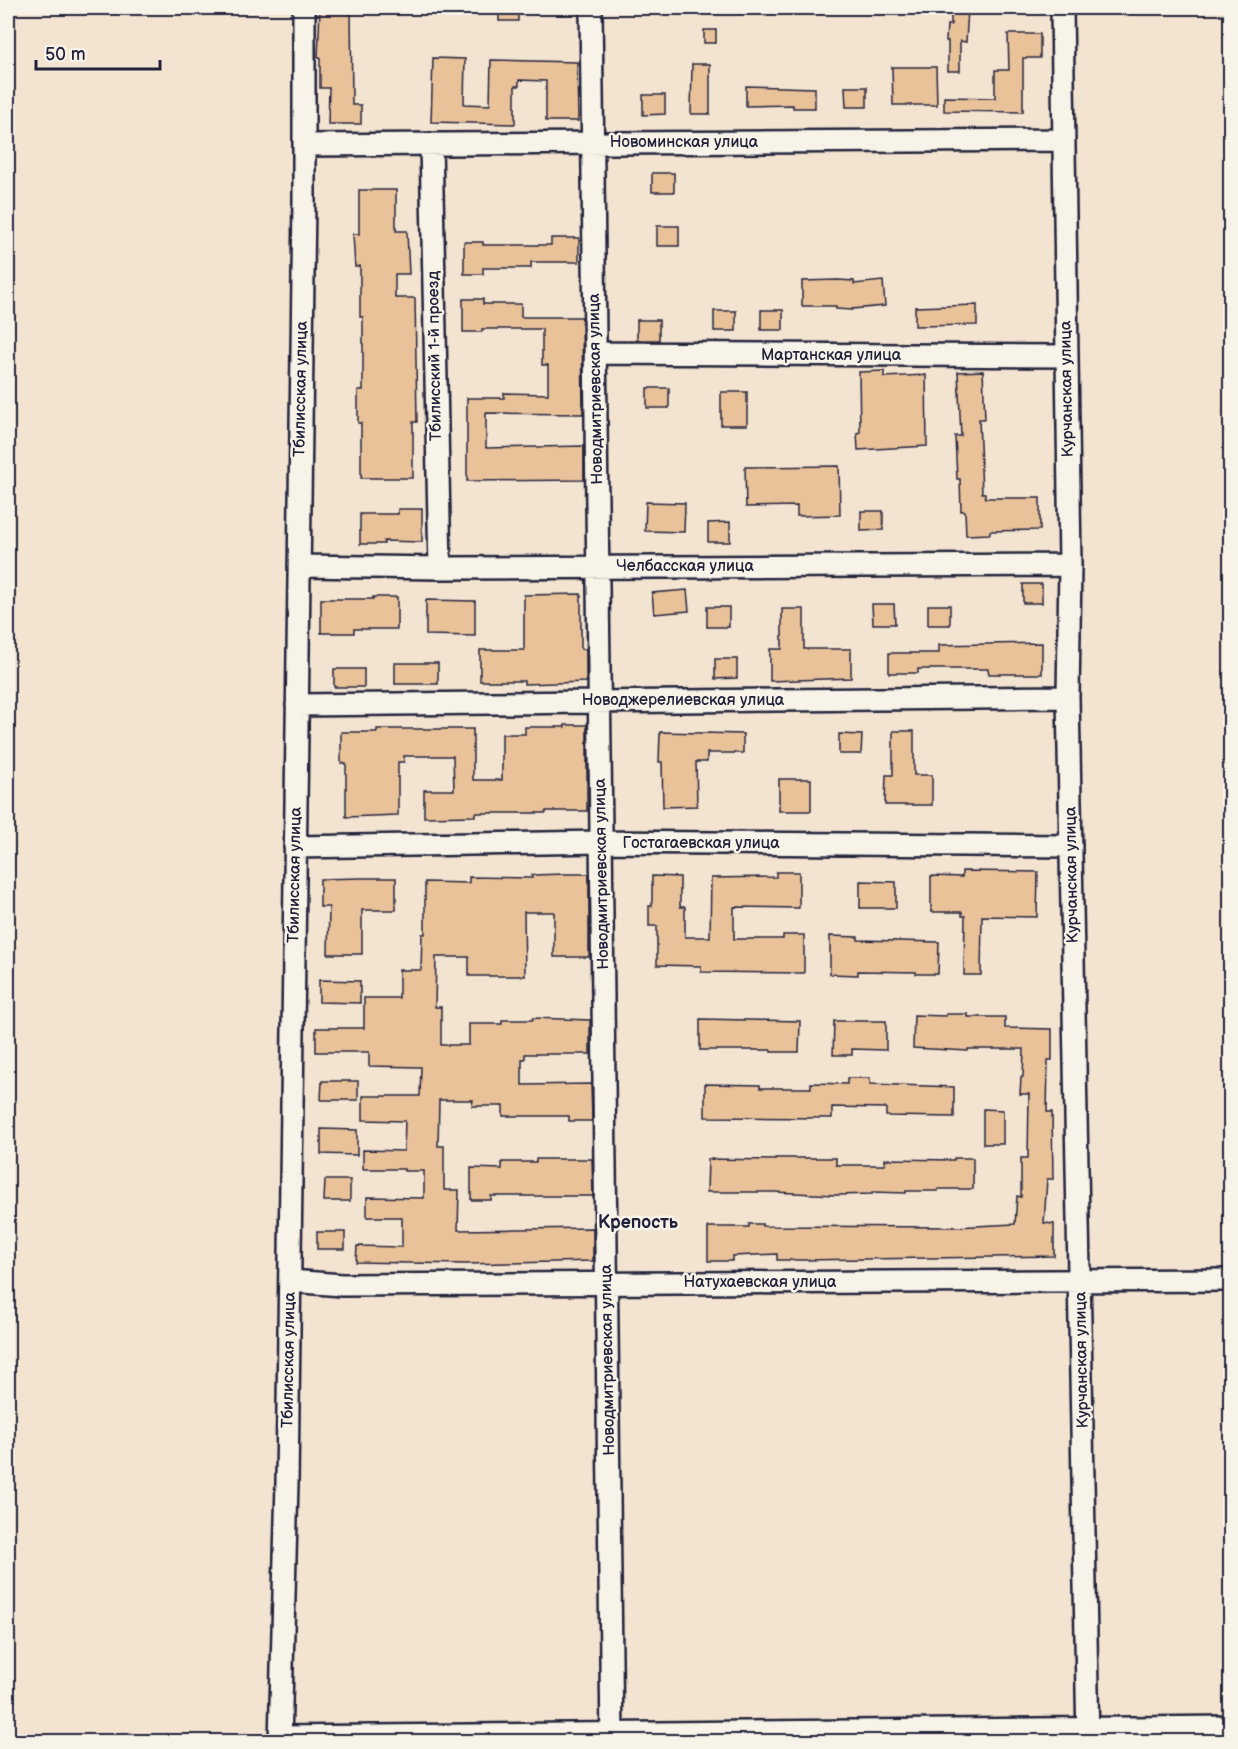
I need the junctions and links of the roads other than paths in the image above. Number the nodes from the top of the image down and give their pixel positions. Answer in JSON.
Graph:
{"nodes":[{"id":1,"x":304,"y":8,"type":"edge"},
{"id":2,"x":591,"y":8,"type":"edge"},
{"id":3,"x":1062,"y":8,"type":"edge"},
{"id":4,"x":1064,"y":140,"type":"junction"},
{"id":5,"x":593,"y":142,"type":"junction"},
{"id":6,"x":431,"y":144,"type":"junction"},
{"id":7,"x":304,"y":145,"type":"junction"},
{"id":8,"x":595,"y":353,"type":"junction"},
{"id":9,"x":1066,"y":356,"type":"junction"},
{"id":10,"x":1070,"y":565,"type":"junction"},
{"id":11,"x":299,"y":566,"type":"junction"},
{"id":12,"x":598,"y":567,"type":"junction"},
{"id":13,"x":440,"y":568,"type":"junction"},
{"id":14,"x":1068,"y":697,"type":"junction"},
{"id":15,"x":600,"y":701,"type":"junction"},
{"id":16,"x":297,"y":705,"type":"junction"},
{"id":17,"x":602,"y":842,"type":"junction"},
{"id":18,"x":1071,"y":846,"type":"junction"},
{"id":19,"x":295,"y":847,"type":"junction"},
{"id":20,"x":1081,"y":1279,"type":"junction"},
{"id":21,"x":1230,"y":1280,"type":"edge"},
{"id":22,"x":290,"y":1281,"type":"junction"},
{"id":23,"x":607,"y":1283,"type":"junction"},
{"id":24,"x":1230,"y":1727,"type":"edge"},
{"id":25,"x":1088,"y":1735,"type":"edge"},
{"id":26,"x":612,"y":1738,"type":"edge"},
{"id":27,"x":280,"y":1739,"type":"edge"}],
"edges":[{"from":1,"to":7,"type":"street","name":"Тбилисская улица"},
{"from":2,"to":5,"type":"street","name":"Новодмитриевская улица"},
{"from":3,"to":4,"type":"street","name":"Курчанская улица"},
{"from":4,"to":5,"type":"street","name":"Новоминская улица"},
{"from":4,"to":9,"type":"street","name":"Курчанская улица"},
{"from":5,"to":6,"type":"street","name":"Новоминская улица"},
{"from":5,"to":8,"type":"street","name":"Новодмитриевская улица"},
{"from":6,"to":7,"type":"street","name":"Новоминская улица"},
{"from":6,"to":13,"type":"street","name":"Тбилисский 1-й проезд"},
{"from":7,"to":11,"type":"street","name":"Тбилисская улица"},
{"from":8,"to":9,"type":"street","name":"Мартанская улица"},
{"from":8,"to":12,"type":"street","name":"Новодмитриевская улица"},
{"from":9,"to":10,"type":"street","name":"Курчанская улица"},
{"from":10,"to":12,"type":"street","name":"Челбасская улица"},
{"from":10,"to":14,"type":"street","name":"Курчанская улица"},
{"from":11,"to":13,"type":"street","name":"Челбасская улица"},
{"from":11,"to":16,"type":"street","name":"Тбилисская улица"},
{"from":12,"to":13,"type":"street","name":"Челбасская улица"},
{"from":12,"to":15,"type":"street","name":"Новодмитриевская улица"},
{"from":14,"to":15,"type":"street","name":"Новоджерелиевская улица"},
{"from":14,"to":18,"type":"street","name":"Курчанская улица"},
{"from":15,"to":16,"type":"street","name":"Новоджерелиевская улица"},
{"from":15,"to":17,"type":"street","name":"Новодмитриевская улица"},
{"from":16,"to":19,"type":"street","name":"Тбилисская улица"},
{"from":17,"to":18,"type":"street","name":"Гостагаевская улица"},
{"from":17,"to":19,"type":"street","name":"Гостагаевская улица"},
{"from":17,"to":23,"type":"street","name":"Новодмитриевская улица"},
{"from":18,"to":20,"type":"street","name":"Курчанская улица"},
{"from":19,"to":22,"type":"street","name":"Тбилисская улица"},
{"from":20,"to":21,"type":"street","name":"Натухаевская улица"},
{"from":20,"to":23,"type":"street","name":"Натухаевская улица"},
{"from":20,"to":25,"type":"street","name":"Курчанская улица"},
{"from":22,"to":23,"type":"street","name":"Натухаевская улица"},
{"from":22,"to":27,"type":"street","name":"Тбилисская улица"},
{"from":23,"to":26,"type":"street","name":"Новодмитриевская улица"},
{"from":24,"to":25,"type":"street"},
{"from":25,"to":26,"type":"street"},
{"from":26,"to":27,"type":"street"}]}
